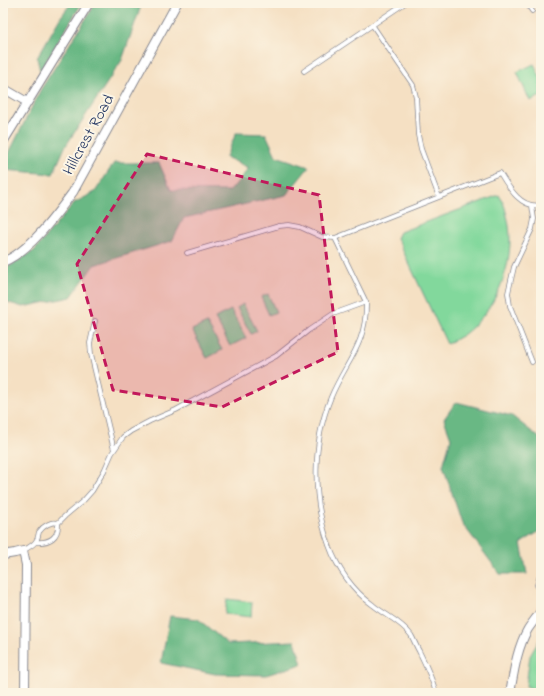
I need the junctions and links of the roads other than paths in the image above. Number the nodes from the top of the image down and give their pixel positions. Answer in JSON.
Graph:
{"nodes":[{"id":1,"x":89,"y":3,"type":"edge"},
{"id":2,"x":177,"y":3,"type":"edge"},
{"id":3,"x":405,"y":3,"type":"edge"},
{"id":4,"x":527,"y":3,"type":"edge"},
{"id":5,"x":538,"y":3,"type":"edge"},
{"id":6,"x":541,"y":8,"type":"edge"},
{"id":7,"x":532,"y":11,"type":"dead end"},
{"id":8,"x":373,"y":26,"type":"junction"},
{"id":9,"x":304,"y":71,"type":"dead end"},
{"id":10,"x":3,"y":88,"type":"edge"},
{"id":11,"x":27,"y":102,"type":"junction"},
{"id":12,"x":3,"y":142,"type":"edge"},
{"id":13,"x":439,"y":197,"type":"junction"},
{"id":14,"x":541,"y":205,"type":"edge"},
{"id":15,"x":532,"y":206,"type":"junction"},
{"id":16,"x":335,"y":238,"type":"junction"},
{"id":17,"x":187,"y":253,"type":"dead end"},
{"id":18,"x":3,"y":262,"type":"edge"},
{"id":19,"x":366,"y":302,"type":"junction"},
{"id":20,"x":95,"y":321,"type":"dead end"},
{"id":21,"x":532,"y":362,"type":"dead end"},
{"id":22,"x":114,"y":450,"type":"junction"},
{"id":23,"x":58,"y":523,"type":"junction"},
{"id":24,"x":36,"y":542,"type":"junction"},
{"id":25,"x":23,"y":551,"type":"junction"},
{"id":26,"x":3,"y":555,"type":"edge"},
{"id":27,"x":541,"y":572,"type":"edge"},
{"id":28,"x":541,"y":594,"type":"edge"},
{"id":29,"x":541,"y":611,"type":"edge"},
{"id":30,"x":25,"y":693,"type":"edge"},
{"id":31,"x":436,"y":693,"type":"edge"},
{"id":32,"x":510,"y":693,"type":"edge"}],
"edges":[{"from":1,"to":11,"type":"street"},
{"from":2,"to":18,"type":"street","name":"Hillcrest Road"},
{"from":3,"to":8,"type":"lane"},
{"from":4,"to":7,"type":"lane"},
{"from":5,"to":6,"type":"lane"},
{"from":8,"to":9,"type":"lane"},
{"from":8,"to":13,"type":"lane"},
{"from":10,"to":11,"type":"street"},
{"from":11,"to":12,"type":"street"},
{"from":13,"to":15,"type":"lane"},
{"from":13,"to":16,"type":"lane"},
{"from":14,"to":15,"type":"lane"},
{"from":15,"to":21,"type":"lane"},
{"from":16,"to":17,"type":"lane"},
{"from":16,"to":19,"type":"lane"},
{"from":19,"to":22,"type":"lane"},
{"from":19,"to":31,"type":"lane"},
{"from":20,"to":22,"type":"lane"},
{"from":22,"to":23,"type":"lane"},
{"from":23,"to":24,"type":"lane"},
{"from":23,"to":24,"type":"lane"},
{"from":24,"to":25,"type":"lane"},
{"from":25,"to":26,"type":"street"},
{"from":25,"to":30,"type":"street"},
{"from":27,"to":28,"type":"lane"},
{"from":29,"to":32,"type":"street"}]}
